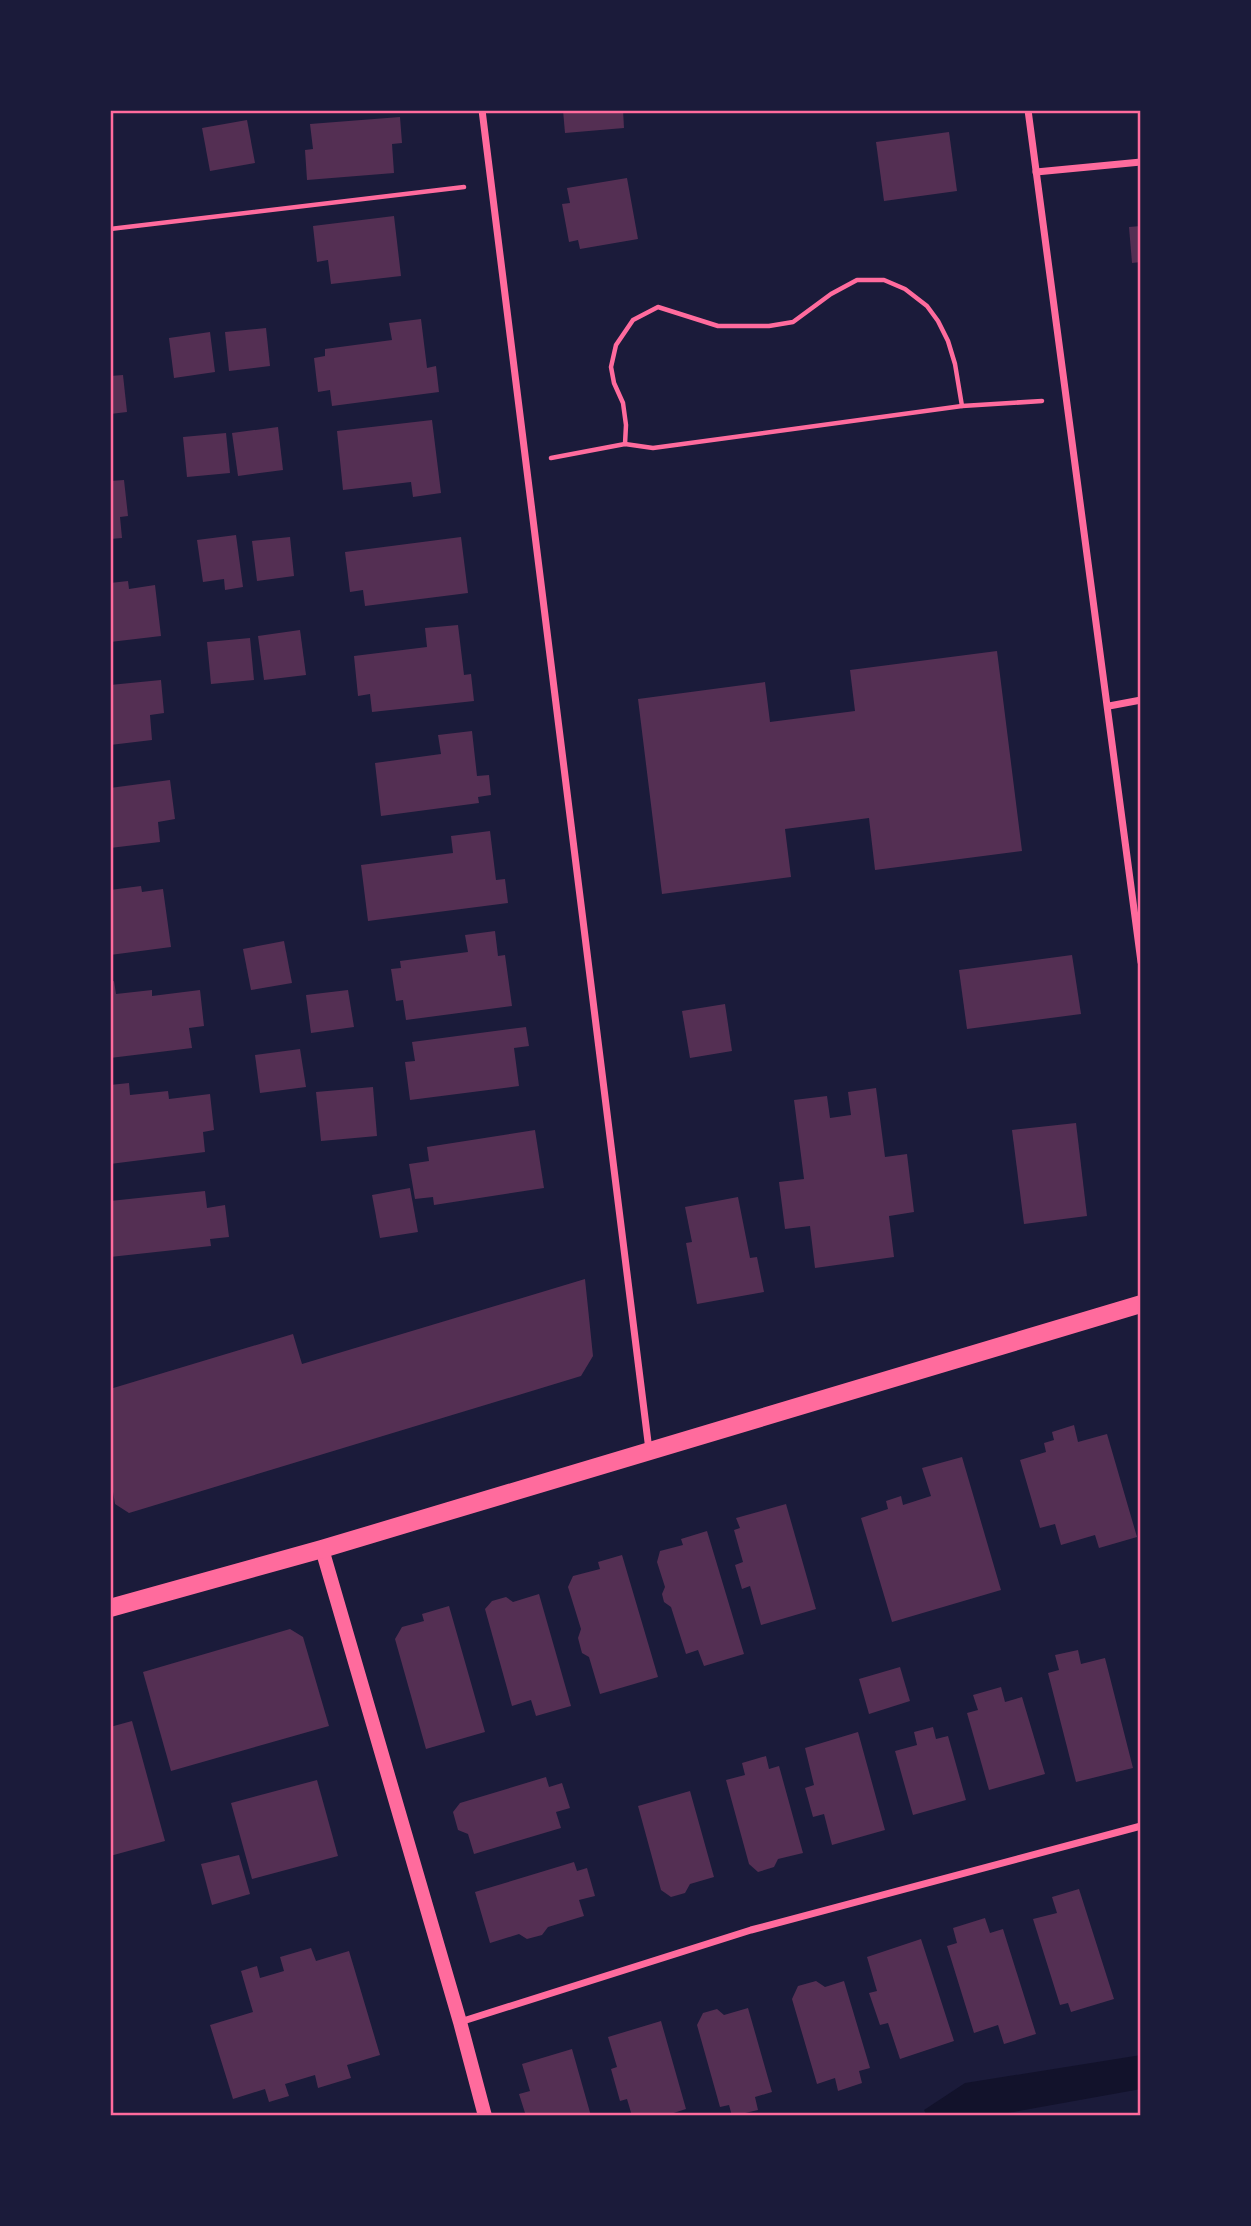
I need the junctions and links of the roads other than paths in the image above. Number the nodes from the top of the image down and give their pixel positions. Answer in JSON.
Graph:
{"nodes":[{"id":1,"x":482,"y":110,"type":"edge"},
{"id":2,"x":1028,"y":110,"type":"edge"},
{"id":3,"x":1141,"y":162,"type":"edge"},
{"id":4,"x":1036,"y":172,"type":"junction"},
{"id":5,"x":1141,"y":700,"type":"edge"},
{"id":6,"x":1109,"y":706,"type":"junction"},
{"id":7,"x":1141,"y":962,"type":"edge"},
{"id":8,"x":1141,"y":1304,"type":"edge"},
{"id":9,"x":649,"y":1451,"type":"junction"},
{"id":10,"x":322,"y":1549,"type":"junction"},
{"id":11,"x":110,"y":1608,"type":"edge"},
{"id":12,"x":1141,"y":1826,"type":"edge"},
{"id":13,"x":460,"y":2022,"type":"junction"},
{"id":14,"x":485,"y":2116,"type":"edge"}],
"edges":[{"from":1,"to":9,"type":"street"},
{"from":2,"to":4,"type":"street"},
{"from":3,"to":4,"type":"street"},
{"from":4,"to":6,"type":"street"},
{"from":5,"to":6,"type":"street"},
{"from":6,"to":7,"type":"street"},
{"from":8,"to":9,"type":"main road"},
{"from":9,"to":10,"type":"main road"},
{"from":10,"to":11,"type":"main road"},
{"from":10,"to":13,"type":"main road"},
{"from":12,"to":13,"type":"street"},
{"from":13,"to":14,"type":"main road"}]}
